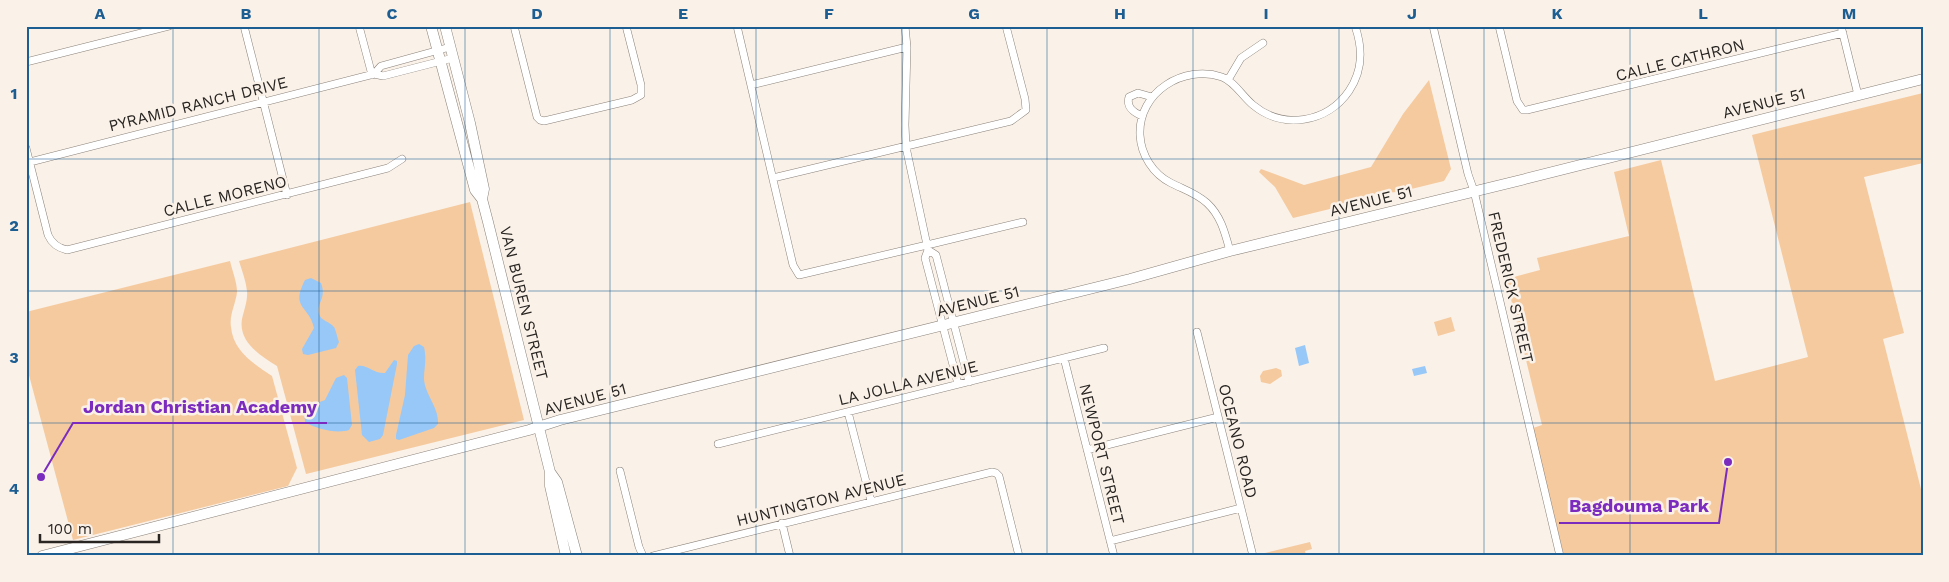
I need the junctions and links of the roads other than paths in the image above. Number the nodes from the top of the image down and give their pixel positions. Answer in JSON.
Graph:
{"nodes":[{"id":1,"x":169,"y":26,"type":"edge"},
{"id":2,"x":244,"y":26,"type":"edge"},
{"id":3,"x":360,"y":26,"type":"edge"},
{"id":4,"x":431,"y":26,"type":"edge"},
{"id":5,"x":445,"y":26,"type":"edge"},
{"id":6,"x":514,"y":26,"type":"edge"},
{"id":7,"x":626,"y":26,"type":"edge"},
{"id":8,"x":737,"y":26,"type":"edge"},
{"id":9,"x":905,"y":26,"type":"edge"},
{"id":10,"x":1006,"y":26,"type":"edge"},
{"id":11,"x":1355,"y":26,"type":"edge"},
{"id":12,"x":1432,"y":26,"type":"edge"},
{"id":13,"x":1499,"y":26,"type":"edge"},
{"id":14,"x":1842,"y":30,"type":"edge"},
{"id":15,"x":1263,"y":43,"type":"dead end"},
{"id":16,"x":450,"y":47,"type":"junction"},
{"id":17,"x":907,"y":47,"type":"junction"},
{"id":18,"x":437,"y":51,"type":"junction"},
{"id":19,"x":453,"y":58,"type":"junction"},
{"id":20,"x":26,"y":62,"type":"edge"},
{"id":21,"x":440,"y":62,"type":"junction"},
{"id":22,"x":373,"y":75,"type":"junction"},
{"id":23,"x":1923,"y":79,"type":"edge"},
{"id":24,"x":1228,"y":80,"type":"junction"},
{"id":25,"x":751,"y":85,"type":"junction"},
{"id":26,"x":1858,"y":95,"type":"junction"},
{"id":27,"x":1152,"y":97,"type":"junction"},
{"id":28,"x":263,"y":102,"type":"junction"},
{"id":29,"x":1142,"y":116,"type":"junction"},
{"id":30,"x":906,"y":147,"type":"junction"},
{"id":31,"x":26,"y":148,"type":"edge"},
{"id":32,"x":402,"y":159,"type":"dead end"},
{"id":33,"x":30,"y":162,"type":"junction"},
{"id":34,"x":773,"y":178,"type":"junction"},
{"id":35,"x":1474,"y":191,"type":"junction"},
{"id":36,"x":287,"y":195,"type":"junction"},
{"id":37,"x":482,"y":200,"type":"junction"},
{"id":38,"x":1023,"y":222,"type":"dead end"},
{"id":39,"x":927,"y":248,"type":"junction"},
{"id":40,"x":1230,"y":251,"type":"junction"},
{"id":41,"x":954,"y":322,"type":"junction"},
{"id":42,"x":944,"y":325,"type":"junction"},
{"id":43,"x":1197,"y":332,"type":"dead end"},
{"id":44,"x":1104,"y":348,"type":"dead end"},
{"id":45,"x":1064,"y":358,"type":"junction"},
{"id":46,"x":969,"y":382,"type":"junction"},
{"id":47,"x":958,"y":384,"type":"junction"},
{"id":48,"x":848,"y":412,"type":"junction"},
{"id":49,"x":1218,"y":418,"type":"junction"},
{"id":50,"x":538,"y":427,"type":"junction"},
{"id":51,"x":718,"y":444,"type":"dead end"},
{"id":52,"x":1087,"y":450,"type":"junction"},
{"id":53,"x":550,"y":472,"type":"junction"},
{"id":54,"x":620,"y":472,"type":"dead end"},
{"id":55,"x":871,"y":502,"type":"junction"},
{"id":56,"x":1241,"y":508,"type":"junction"},
{"id":57,"x":782,"y":524,"type":"junction"},
{"id":58,"x":1110,"y":541,"type":"junction"},
{"id":59,"x":42,"y":556,"type":"edge"},
{"id":60,"x":566,"y":556,"type":"edge"},
{"id":61,"x":577,"y":556,"type":"edge"},
{"id":62,"x":643,"y":556,"type":"edge"},
{"id":63,"x":653,"y":556,"type":"edge"},
{"id":64,"x":790,"y":556,"type":"edge"},
{"id":65,"x":1019,"y":556,"type":"edge"},
{"id":66,"x":1114,"y":556,"type":"edge"},
{"id":67,"x":1253,"y":556,"type":"edge"},
{"id":68,"x":1560,"y":556,"type":"edge"}],
"edges":[{"from":1,"to":20,"type":"street"},
{"from":2,"to":28,"type":"street"},
{"from":3,"to":22,"type":"street"},
{"from":4,"to":18,"type":"street","name":"VAN BUREN STREET"},
{"from":5,"to":16,"type":"street","name":"VAN BUREN STREET"},
{"from":6,"to":7,"type":"street"},
{"from":8,"to":25,"type":"street"},
{"from":9,"to":17,"type":"street"},
{"from":10,"to":30,"type":"street"},
{"from":11,"to":24,"type":"street"},
{"from":12,"to":35,"type":"street","name":"FREDERICK STREET"},
{"from":13,"to":14,"type":"street","name":"CALLE CATHRON"},
{"from":14,"to":26,"type":"street"},
{"from":15,"to":24,"type":"street"},
{"from":16,"to":18,"type":"street","name":"PYRAMID RANCH DRIVE"},
{"from":16,"to":19,"type":"street","name":"VAN BUREN STREET"},
{"from":17,"to":25,"type":"street"},
{"from":17,"to":30,"type":"street"},
{"from":18,"to":21,"type":"street","name":"VAN BUREN STREET"},
{"from":18,"to":22,"type":"street","name":"PYRAMID RANCH DRIVE"},
{"from":19,"to":21,"type":"street","name":"PYRAMID RANCH DRIVE"},
{"from":19,"to":37,"type":"street","name":"VAN BUREN STREET"},
{"from":21,"to":22,"type":"street","name":"PYRAMID RANCH DRIVE"},
{"from":21,"to":37,"type":"street","name":"VAN BUREN STREET"},
{"from":22,"to":28,"type":"street","name":"PYRAMID RANCH DRIVE"},
{"from":23,"to":26,"type":"street","name":"AVENUE 51"},
{"from":24,"to":27,"type":"street"},
{"from":25,"to":34,"type":"street"},
{"from":26,"to":35,"type":"street","name":"AVENUE 51"},
{"from":27,"to":29,"type":"street"},
{"from":27,"to":29,"type":"street"},
{"from":28,"to":33,"type":"street","name":"PYRAMID RANCH DRIVE"},
{"from":28,"to":36,"type":"street"},
{"from":29,"to":40,"type":"street"},
{"from":30,"to":34,"type":"street"},
{"from":30,"to":39,"type":"street"},
{"from":31,"to":33,"type":"street"},
{"from":32,"to":36,"type":"street","name":"CALLE MORENO"},
{"from":33,"to":36,"type":"street","name":"CALLE MORENO"},
{"from":34,"to":39,"type":"street"},
{"from":35,"to":40,"type":"street","name":"AVENUE 51"},
{"from":35,"to":68,"type":"street","name":"FREDERICK STREET"},
{"from":37,"to":50,"type":"street","name":"VAN BUREN STREET"},
{"from":38,"to":39,"type":"street"},
{"from":39,"to":41,"type":"street"},
{"from":39,"to":42,"type":"street"},
{"from":40,"to":41,"type":"street","name":"AVENUE 51"},
{"from":41,"to":42,"type":"street","name":"AVENUE 51"},
{"from":41,"to":46,"type":"street"},
{"from":42,"to":47,"type":"street"},
{"from":42,"to":50,"type":"street","name":"AVENUE 51"},
{"from":43,"to":49,"type":"street","name":"OCEANO ROAD"},
{"from":44,"to":45,"type":"street","name":"LA JOLLA AVENUE"},
{"from":45,"to":46,"type":"street","name":"LA JOLLA AVENUE"},
{"from":45,"to":52,"type":"street","name":"NEWPORT STREET"},
{"from":46,"to":47,"type":"street","name":"LA JOLLA AVENUE"},
{"from":47,"to":48,"type":"street","name":"LA JOLLA AVENUE"},
{"from":48,"to":51,"type":"street","name":"LA JOLLA AVENUE"},
{"from":48,"to":55,"type":"street"},
{"from":49,"to":52,"type":"street"},
{"from":49,"to":56,"type":"street","name":"OCEANO ROAD"},
{"from":50,"to":53,"type":"street","name":"VAN BUREN STREET"},
{"from":50,"to":59,"type":"street","name":"AVENUE 51"},
{"from":52,"to":58,"type":"street","name":"NEWPORT STREET"},
{"from":53,"to":60,"type":"street","name":"VAN BUREN STREET"},
{"from":53,"to":61,"type":"street","name":"VAN BUREN STREET"},
{"from":54,"to":62,"type":"street"},
{"from":55,"to":57,"type":"street","name":"HUNTINGTON AVENUE"},
{"from":55,"to":65,"type":"street","name":"HUNTINGTON AVENUE"},
{"from":56,"to":58,"type":"street"},
{"from":56,"to":67,"type":"street","name":"OCEANO ROAD"},
{"from":57,"to":63,"type":"street","name":"HUNTINGTON AVENUE"},
{"from":57,"to":64,"type":"street"},
{"from":58,"to":66,"type":"street","name":"NEWPORT STREET"}]}
